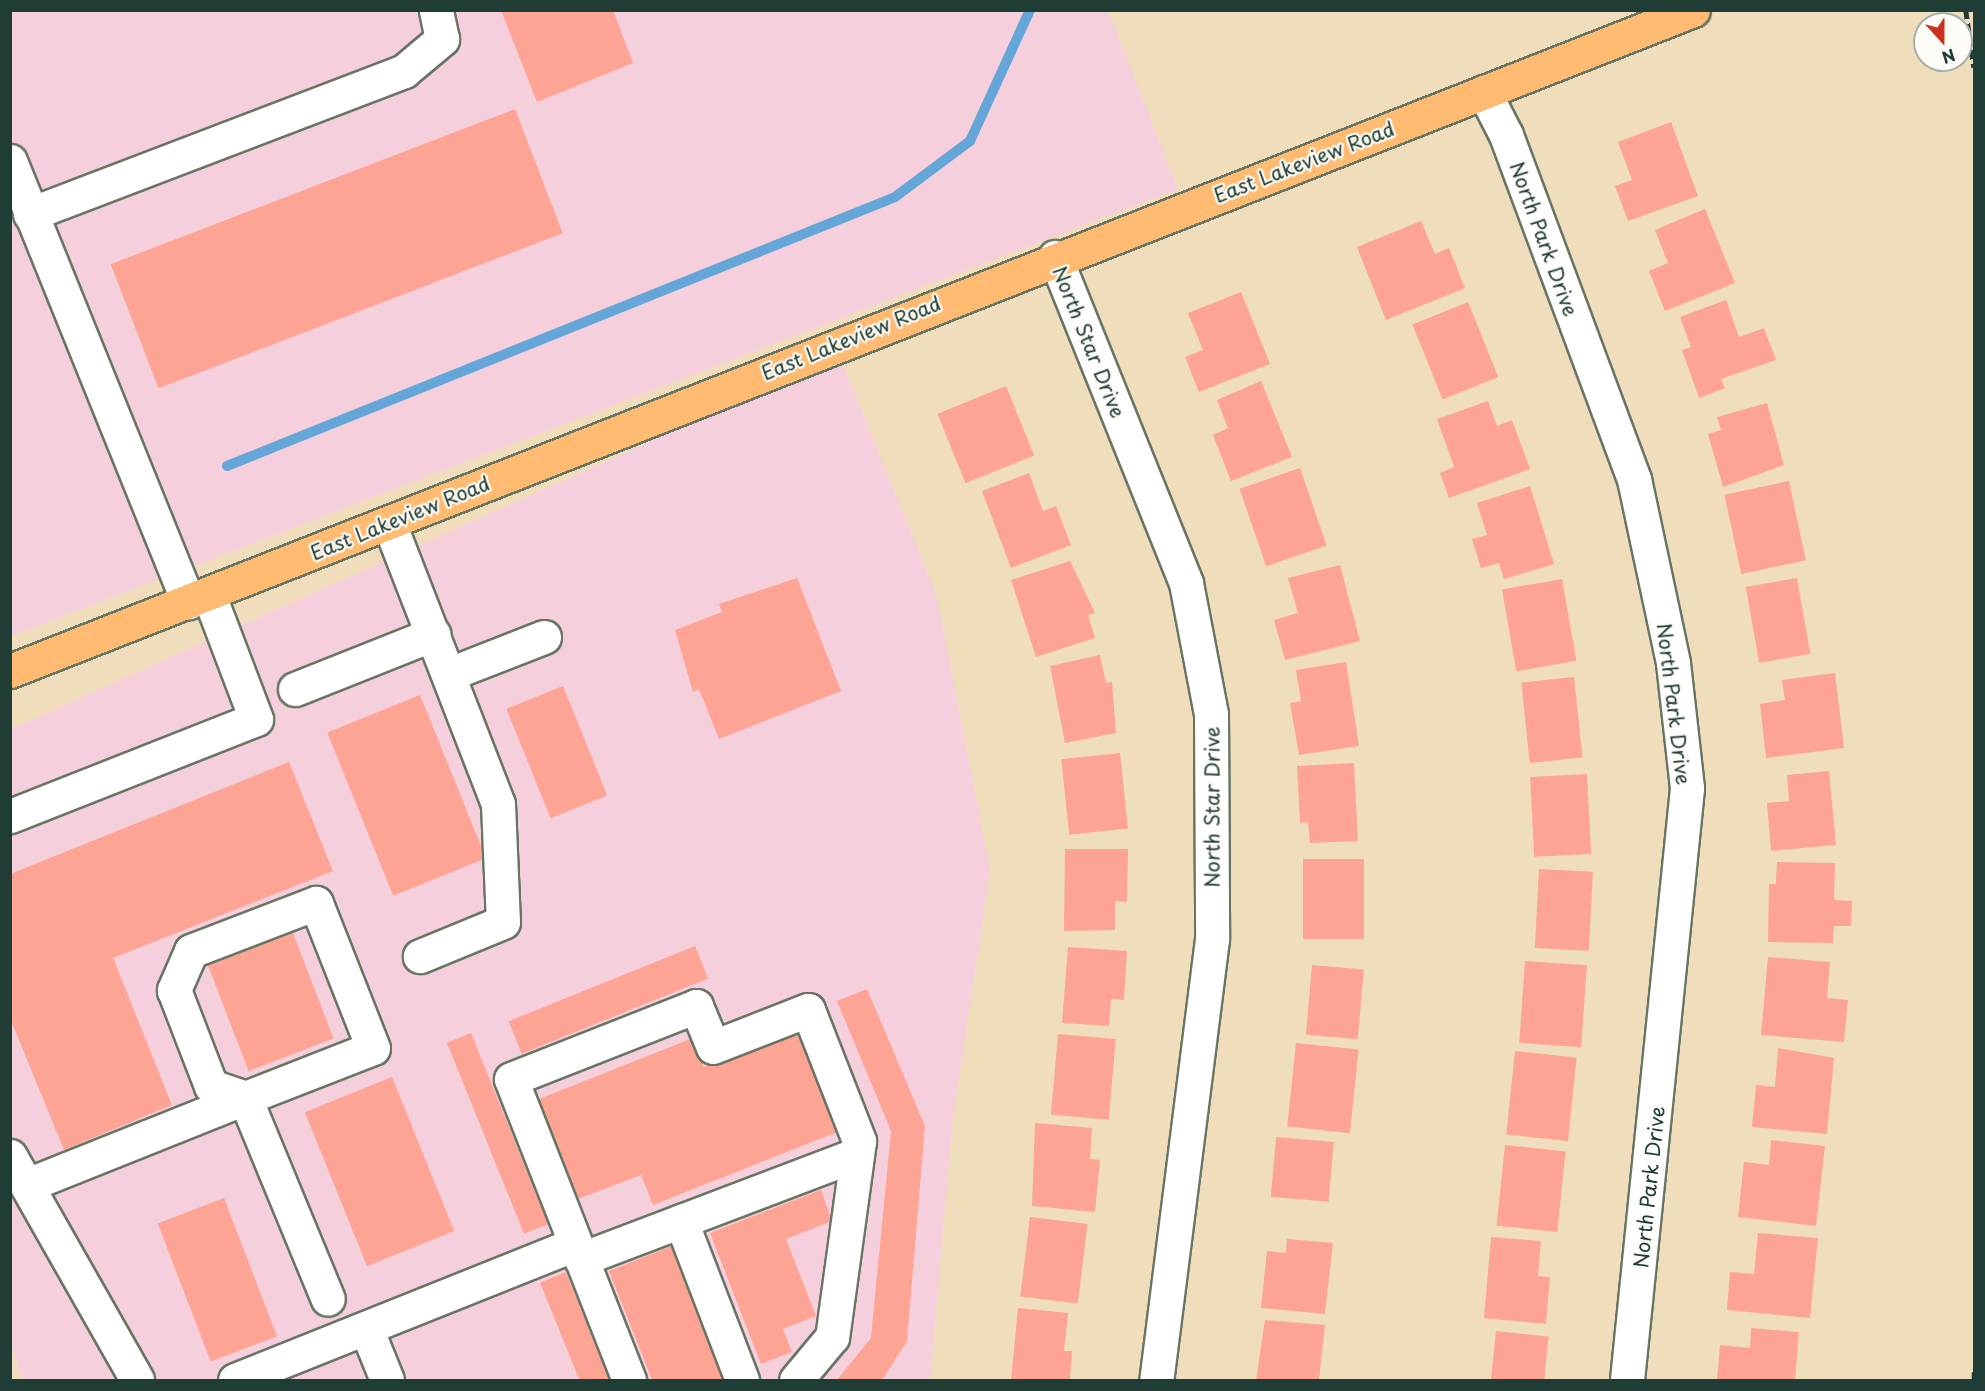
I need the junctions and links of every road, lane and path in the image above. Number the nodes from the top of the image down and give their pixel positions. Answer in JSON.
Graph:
{"nodes":[{"id":1,"x":436,"y":10,"type":"edge"},
{"id":2,"x":1694,"y":10,"type":"edge"},
{"id":3,"x":1484,"y":92,"type":"junction"},
{"id":4,"x":10,"y":161,"type":"edge"},
{"id":5,"x":30,"y":214,"type":"junction"},
{"id":6,"x":1055,"y":257,"type":"junction"},
{"id":7,"x":389,"y":523,"type":"junction"},
{"id":8,"x":198,"y":598,"type":"junction"},
{"id":9,"x":433,"y":634,"type":"junction"},
{"id":10,"x":544,"y":637,"type":"dead end"},
{"id":11,"x":10,"y":671,"type":"edge"},
{"id":12,"x":449,"y":674,"type":"junction"},
{"id":13,"x":295,"y":689,"type":"dead end"},
{"id":14,"x":10,"y":816,"type":"edge"},
{"id":15,"x":420,"y":956,"type":"dead end"},
{"id":16,"x":245,"y":1098,"type":"junction"},
{"id":17,"x":857,"y":1154,"type":"junction"},
{"id":18,"x":10,"y":1156,"type":"edge"},
{"id":19,"x":27,"y":1185,"type":"junction"},
{"id":20,"x":681,"y":1221,"type":"junction"},
{"id":21,"x":578,"y":1252,"type":"junction"},
{"id":22,"x":328,"y":1299,"type":"dead end"},
{"id":23,"x":366,"y":1328,"type":"junction"},
{"id":24,"x":137,"y":1380,"type":"edge"},
{"id":25,"x":235,"y":1380,"type":"edge"},
{"id":26,"x":387,"y":1380,"type":"edge"},
{"id":27,"x":629,"y":1380,"type":"edge"},
{"id":28,"x":742,"y":1380,"type":"edge"},
{"id":29,"x":796,"y":1380,"type":"edge"},
{"id":30,"x":1156,"y":1380,"type":"edge"},
{"id":31,"x":1627,"y":1380,"type":"edge"}],
"edges":[{"from":1,"to":5,"type":"street"},
{"from":2,"to":3,"type":"main road","name":"East Lakeview Road"},
{"from":3,"to":6,"type":"main road","name":"East Lakeview Road"},
{"from":3,"to":31,"type":"street","name":"North Park Drive"},
{"from":4,"to":5,"type":"street"},
{"from":5,"to":8,"type":"street"},
{"from":6,"to":7,"type":"main road","name":"East Lakeview Road"},
{"from":6,"to":30,"type":"street","name":"North Star Drive"},
{"from":7,"to":8,"type":"main road","name":"East Lakeview Road"},
{"from":7,"to":9,"type":"street"},
{"from":8,"to":11,"type":"main road","name":"East Lakeview Road"},
{"from":8,"to":14,"type":"street"},
{"from":9,"to":12,"type":"street"},
{"from":9,"to":13,"type":"street"},
{"from":10,"to":12,"type":"street"},
{"from":12,"to":15,"type":"street"},
{"from":16,"to":16,"type":"street"},
{"from":16,"to":19,"type":"street"},
{"from":16,"to":22,"type":"street"},
{"from":17,"to":20,"type":"street"},
{"from":17,"to":21,"type":"street"},
{"from":17,"to":29,"type":"street"},
{"from":18,"to":19,"type":"street"},
{"from":19,"to":24,"type":"street"},
{"from":20,"to":21,"type":"street"},
{"from":20,"to":28,"type":"street"},
{"from":21,"to":23,"type":"street"},
{"from":21,"to":27,"type":"street"},
{"from":23,"to":25,"type":"street"},
{"from":23,"to":26,"type":"street"}]}
